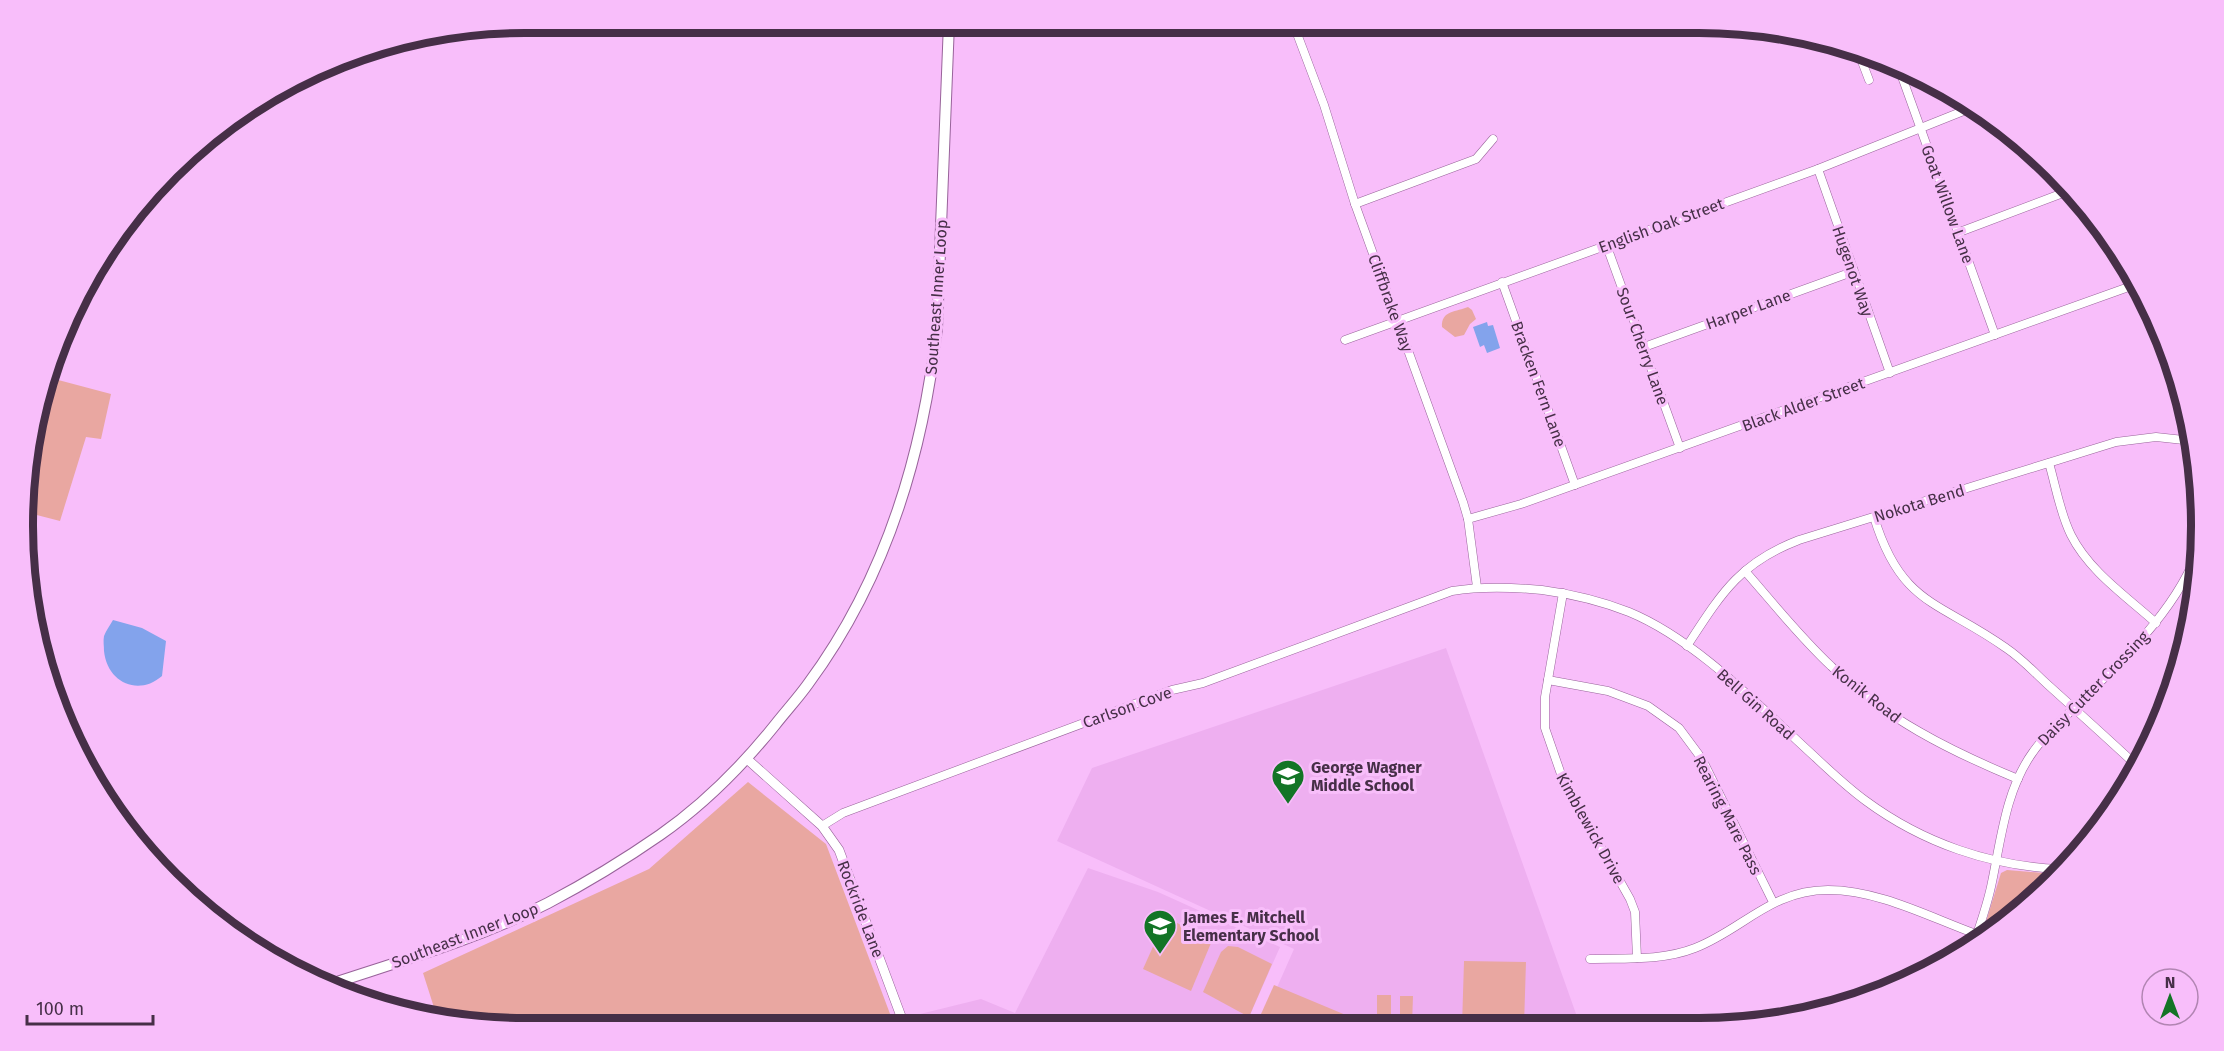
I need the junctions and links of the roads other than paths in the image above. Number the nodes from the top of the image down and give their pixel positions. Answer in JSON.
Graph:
{"nodes":[{"id":1,"x":949,"y":33,"type":"edge"},
{"id":2,"x":1297,"y":33,"type":"edge"},
{"id":3,"x":1862,"y":61,"type":"edge"},
{"id":4,"x":1902,"y":77,"type":"edge"},
{"id":5,"x":1869,"y":80,"type":"dead end"},
{"id":6,"x":1964,"y":111,"type":"edge"},
{"id":7,"x":1921,"y":129,"type":"junction"},
{"id":8,"x":1493,"y":139,"type":"dead end"},
{"id":9,"x":1818,"y":169,"type":"junction"},
{"id":10,"x":2062,"y":193,"type":"edge"},
{"id":11,"x":1355,"y":204,"type":"junction"},
{"id":12,"x":1957,"y":233,"type":"junction"},
{"id":13,"x":1606,"y":244,"type":"junction"},
{"id":14,"x":1852,"y":272,"type":"junction"},
{"id":15,"x":1502,"y":282,"type":"junction"},
{"id":16,"x":2129,"y":287,"type":"edge"},
{"id":17,"x":1397,"y":321,"type":"junction"},
{"id":18,"x":1995,"y":335,"type":"junction"},
{"id":19,"x":1345,"y":340,"type":"dead end"},
{"id":20,"x":1644,"y":347,"type":"junction"},
{"id":21,"x":1890,"y":373,"type":"junction"},
{"id":22,"x":2184,"y":440,"type":"edge"},
{"id":23,"x":1680,"y":448,"type":"junction"},
{"id":24,"x":2049,"y":463,"type":"junction"},
{"id":25,"x":1575,"y":485,"type":"junction"},
{"id":26,"x":1874,"y":517,"type":"junction"},
{"id":27,"x":1468,"y":519,"type":"junction"},
{"id":28,"x":1745,"y":571,"type":"junction"},
{"id":29,"x":2189,"y":571,"type":"edge"},
{"id":30,"x":1477,"y":587,"type":"junction"},
{"id":31,"x":1563,"y":592,"type":"junction"},
{"id":32,"x":1435,"y":598,"type":"joint"},
{"id":33,"x":2156,"y":623,"type":"junction"},
{"id":34,"x":1687,"y":646,"type":"junction"},
{"id":35,"x":1548,"y":680,"type":"junction"},
{"id":36,"x":2074,"y":708,"type":"junction"},
{"id":37,"x":747,"y":759,"type":"junction"},
{"id":38,"x":2131,"y":760,"type":"edge"},
{"id":39,"x":2018,"y":779,"type":"junction"},
{"id":40,"x":822,"y":826,"type":"junction"},
{"id":41,"x":1996,"y":861,"type":"junction"},
{"id":42,"x":2052,"y":868,"type":"edge"},
{"id":43,"x":1773,"y":902,"type":"junction"},
{"id":44,"x":1978,"y":931,"type":"edge"},
{"id":45,"x":1970,"y":936,"type":"edge"},
{"id":46,"x":1637,"y":957,"type":"junction"},
{"id":47,"x":1590,"y":959,"type":"dead end"},
{"id":48,"x":339,"y":982,"type":"edge"},
{"id":49,"x":902,"y":1018,"type":"edge"}],
"edges":[{"from":1,"to":37,"type":"main road","name":"Southeast Inner Loop"},
{"from":2,"to":11,"type":"street","name":"Cliffbrake Way"},
{"from":3,"to":5,"type":"street"},
{"from":4,"to":7,"type":"street","name":"Goat Willow Lane"},
{"from":6,"to":7,"type":"street","name":"English Oak Street"},
{"from":7,"to":9,"type":"street","name":"English Oak Street"},
{"from":7,"to":12,"type":"street","name":"Goat Willow Lane"},
{"from":8,"to":11,"type":"street"},
{"from":9,"to":13,"type":"street","name":"English Oak Street"},
{"from":9,"to":14,"type":"street","name":"Hugenot Way"},
{"from":10,"to":12,"type":"street"},
{"from":11,"to":17,"type":"street","name":"Cliffbrake Way"},
{"from":12,"to":18,"type":"street","name":"Goat Willow Lane"},
{"from":13,"to":15,"type":"street","name":"English Oak Street"},
{"from":13,"to":20,"type":"street","name":"Sour Cherry Lane"},
{"from":14,"to":20,"type":"street","name":"Harper Lane"},
{"from":14,"to":21,"type":"street","name":"Hugenot Way"},
{"from":15,"to":17,"type":"street","name":"English Oak Street"},
{"from":15,"to":25,"type":"street","name":"Bracken Fern Lane"},
{"from":16,"to":18,"type":"street","name":"Black Alder Street"},
{"from":17,"to":19,"type":"street","name":"English Oak Street"},
{"from":17,"to":27,"type":"street","name":"Cliffbrake Way"},
{"from":18,"to":21,"type":"street","name":"Black Alder Street"},
{"from":20,"to":23,"type":"street","name":"Sour Cherry Lane"},
{"from":21,"to":23,"type":"street","name":"Black Alder Street"},
{"from":22,"to":24,"type":"street","name":"Nokota Bend"},
{"from":23,"to":25,"type":"street","name":"Black Alder Street"},
{"from":24,"to":26,"type":"street","name":"Nokota Bend"},
{"from":24,"to":33,"type":"street"},
{"from":25,"to":27,"type":"street","name":"Black Alder Street"},
{"from":26,"to":28,"type":"street","name":"Nokota Bend"},
{"from":26,"to":36,"type":"street"},
{"from":27,"to":30,"type":"street","name":"Cliffbrake Way"},
{"from":28,"to":34,"type":"street","name":"Nokota Bend"},
{"from":28,"to":39,"type":"street","name":"Konik Road"},
{"from":29,"to":33,"type":"street","name":"Daisy Cutter Crossing"},
{"from":30,"to":31,"type":"street","name":"Bell Gin Road"},
{"from":30,"to":32,"type":"street","name":"Bell Gin Road"},
{"from":31,"to":34,"type":"street","name":"Bell Gin Road"},
{"from":31,"to":35,"type":"street","name":"Kimblewick Drive"},
{"from":32,"to":40,"type":"street","name":"Carlson Cove"},
{"from":33,"to":36,"type":"street","name":"Daisy Cutter Crossing"},
{"from":34,"to":41,"type":"street","name":"Bell Gin Road"},
{"from":35,"to":43,"type":"street","name":"Rearing Mare Pass"},
{"from":35,"to":46,"type":"street","name":"Kimblewick Drive"},
{"from":36,"to":38,"type":"street"},
{"from":36,"to":39,"type":"street","name":"Daisy Cutter Crossing"},
{"from":37,"to":40,"type":"street","name":"Rockride Lane"},
{"from":37,"to":48,"type":"main road","name":"Southeast Inner Loop"},
{"from":39,"to":41,"type":"street","name":"Daisy Cutter Crossing"},
{"from":40,"to":49,"type":"street","name":"Rockride Lane"},
{"from":41,"to":42,"type":"street","name":"Bell Gin Road"},
{"from":41,"to":44,"type":"street","name":"Daisy Cutter Crossing"},
{"from":43,"to":45,"type":"street"},
{"from":43,"to":46,"type":"street"},
{"from":46,"to":47,"type":"street"}]}
